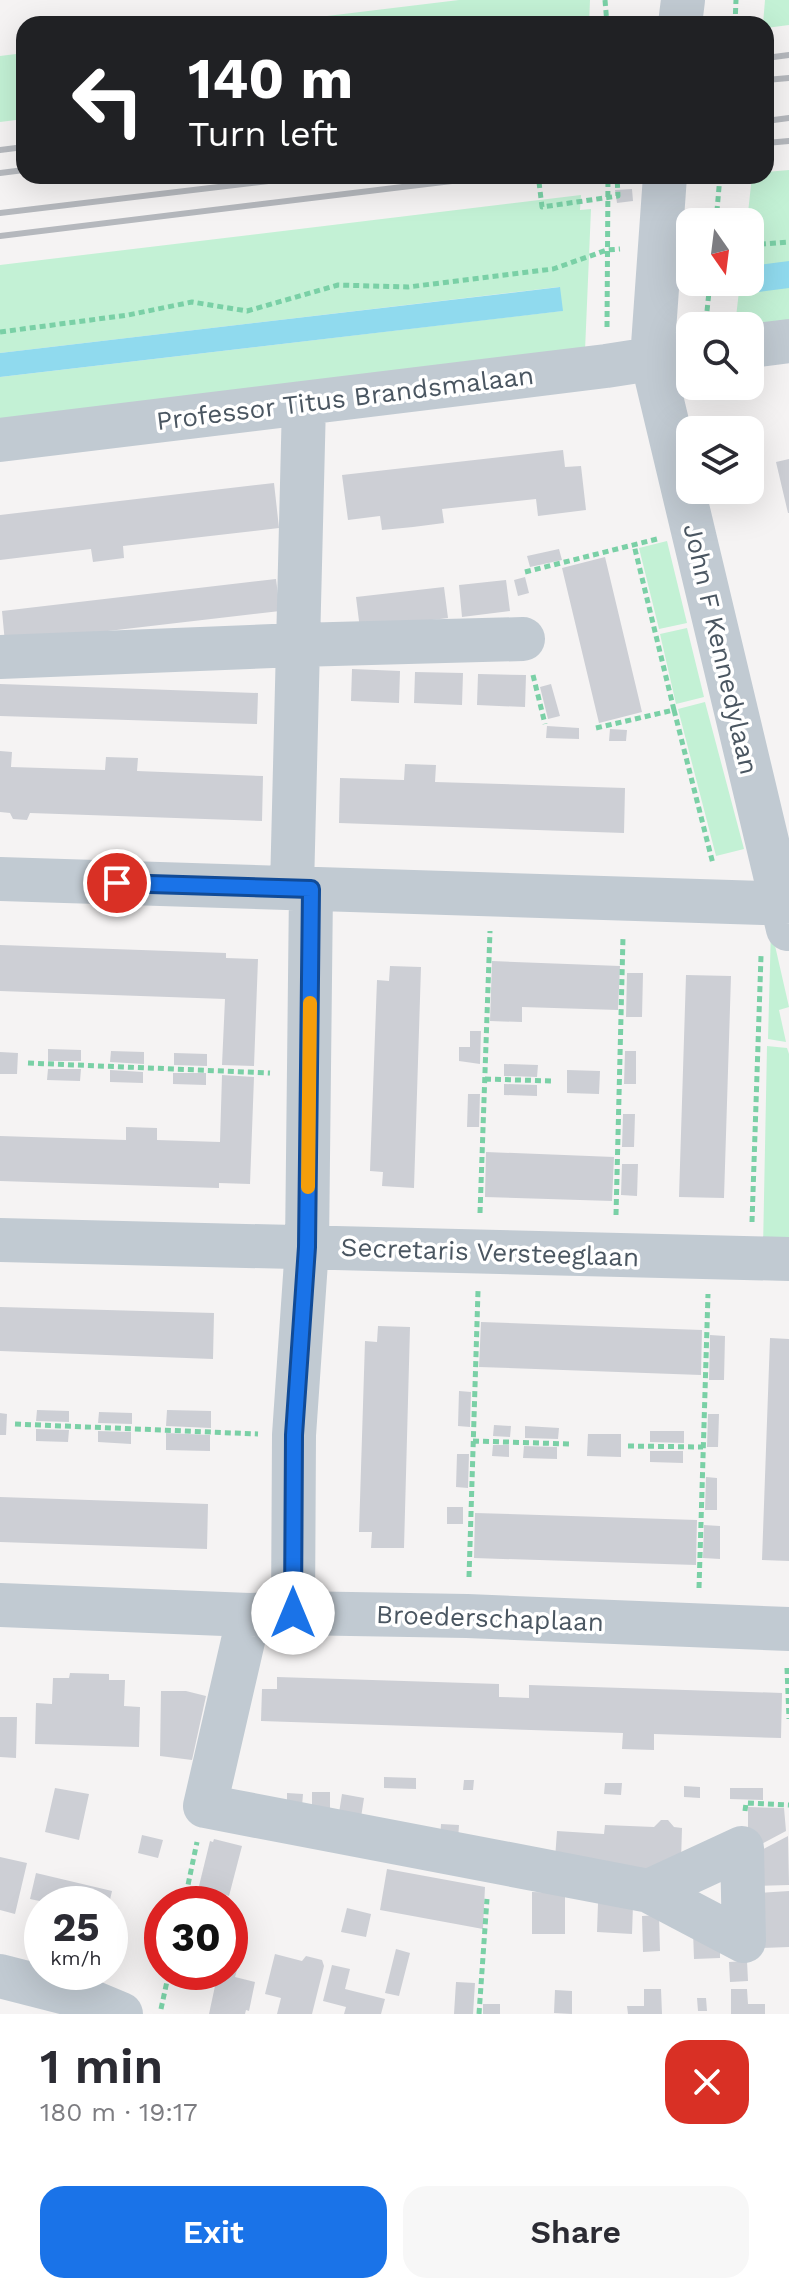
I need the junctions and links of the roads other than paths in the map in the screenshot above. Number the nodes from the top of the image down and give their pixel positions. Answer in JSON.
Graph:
{"nodes":[{"id":1,"x":665,"y":184,"type":"edge"},
{"id":2,"x":789,"y":341,"type":"edge"},
{"id":3,"x":764,"y":344,"type":"edge"},
{"id":4,"x":671,"y":356,"type":"edge"},
{"id":5,"x":304,"y":403,"type":"junction"},
{"id":6,"x":0,"y":440,"type":"edge"},
{"id":7,"x":523,"y":639,"type":"dead end"},
{"id":8,"x":297,"y":645,"type":"junction"},
{"id":9,"x":0,"y":657,"type":"edge"},
{"id":10,"x":0,"y":879,"type":"edge"},
{"id":11,"x":301,"y":888,"type":"junction"},
{"id":12,"x":769,"y":908,"type":"edge"},
{"id":13,"x":0,"y":1240,"type":"edge"},
{"id":14,"x":307,"y":1247,"type":"junction"},
{"id":15,"x":750,"y":1259,"type":"edge"},
{"id":16,"x":0,"y":1605,"type":"edge"},
{"id":17,"x":293,"y":1613,"type":"junction"},
{"id":18,"x":249,"y":1615,"type":"junction"},
{"id":19,"x":788,"y":1629,"type":"edge"},
{"id":20,"x":649,"y":1891,"type":"dead end"},
{"id":21,"x":0,"y":1976,"type":"edge"},
{"id":22,"x":77,"y":2005,"type":"edge"},
{"id":23,"x":121,"y":2014,"type":"edge"}],
"edges":[{"from":1,"to":4,"type":"street","name":"John F Kennedylaan"},
{"from":2,"to":3,"type":"street"},
{"from":4,"to":5,"type":"street","name":"Professor Titus Brandsmalaan"},
{"from":4,"to":12,"type":"street","name":"John F Kennedylaan"},
{"from":5,"to":6,"type":"street","name":"Professor Titus Brandsmalaan"},
{"from":5,"to":8,"type":"street"},
{"from":7,"to":8,"type":"street"},
{"from":8,"to":9,"type":"street"},
{"from":8,"to":11,"type":"street"},
{"from":10,"to":11,"type":"street"},
{"from":11,"to":12,"type":"street"},
{"from":11,"to":14,"type":"street"},
{"from":13,"to":14,"type":"street","name":"Secretaris Versteeglaan"},
{"from":14,"to":15,"type":"street","name":"Secretaris Versteeglaan"},
{"from":14,"to":17,"type":"street"},
{"from":16,"to":18,"type":"street","name":"Broederschaplaan"},
{"from":17,"to":18,"type":"street","name":"Broederschaplaan"},
{"from":17,"to":19,"type":"street","name":"Broederschaplaan"},
{"from":18,"to":20,"type":"street"},
{"from":21,"to":22,"type":"street"},
{"from":22,"to":23,"type":"street"}]}
